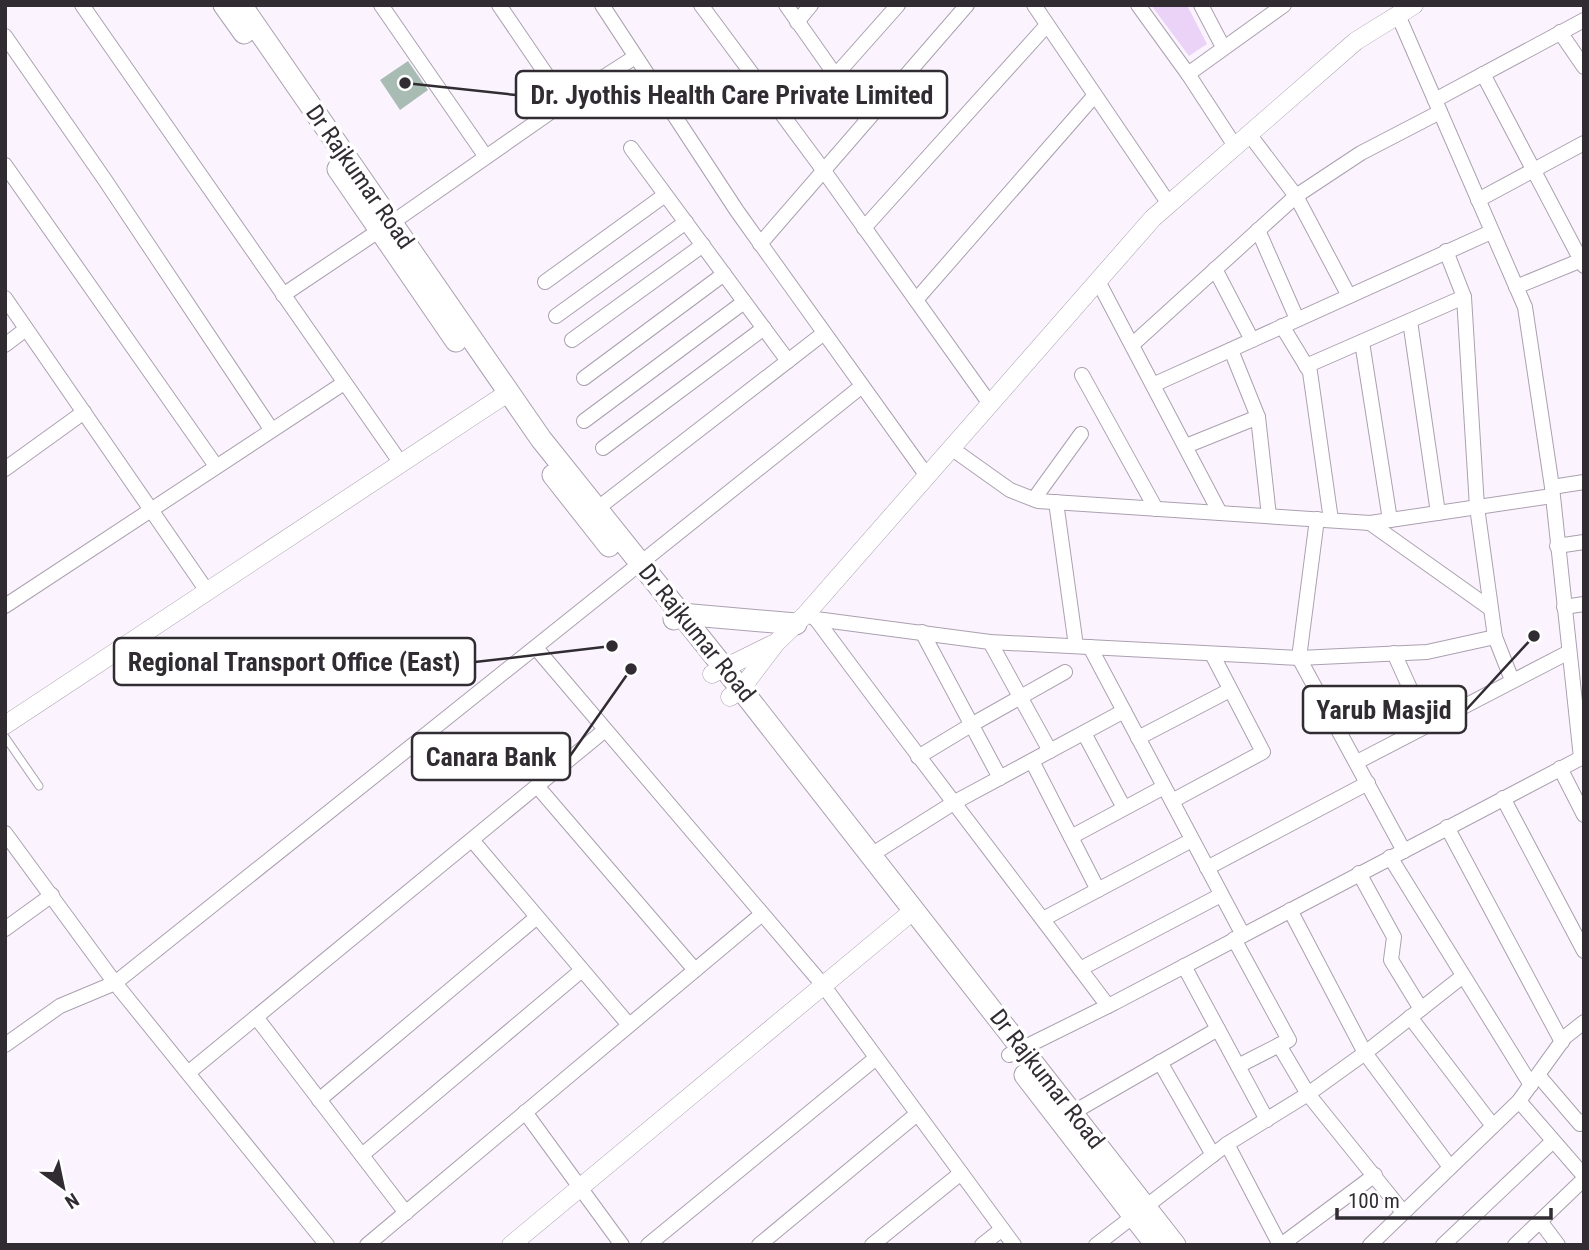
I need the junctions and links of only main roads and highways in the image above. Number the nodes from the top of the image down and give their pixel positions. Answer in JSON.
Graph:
{"nodes":[{"id":1,"x":225,"y":5,"type":"edge"},
{"id":2,"x":241,"y":5,"type":"edge"},
{"id":3,"x":386,"y":226,"type":"junction"},
{"id":4,"x":503,"y":396,"type":"junction"},
{"id":5,"x":635,"y":567,"type":"junction"},
{"id":6,"x":676,"y":618,"type":"junction"},
{"id":7,"x":806,"y":619,"type":"road end"},
{"id":8,"x":736,"y":693,"type":"junction"},
{"id":9,"x":908,"y":914,"type":"junction"},
{"id":10,"x":1016,"y":1052,"type":"junction"},
{"id":11,"x":1139,"y":1210,"type":"junction"},
{"id":12,"x":1156,"y":1245,"type":"edge"},
{"id":13,"x":1175,"y":1245,"type":"edge"}],
"edges":[{"from":1,"to":3,"type":"main road","name":"Dr Rajkumar Road"},
{"from":2,"to":3,"type":"main road","name":"Dr Rajkumar Road"},
{"from":3,"to":4,"type":"main road","name":"Dr Rajkumar Road"},
{"from":4,"to":5,"type":"main road","name":"Dr Rajkumar Road"},
{"from":4,"to":5,"type":"main road","name":"Dr Rajkumar Road"},
{"from":5,"to":6,"type":"main road","name":"Dr Rajkumar Road"},
{"from":6,"to":7,"type":"main road"},
{"from":6,"to":8,"type":"main road","name":"Dr Rajkumar Road"},
{"from":8,"to":9,"type":"main road","name":"Dr Rajkumar Road"},
{"from":8,"to":9,"type":"main road","name":"Dr Rajkumar Road"},
{"from":9,"to":10,"type":"main road","name":"Dr Rajkumar Road"},
{"from":10,"to":11,"type":"main road","name":"Dr Rajkumar Road"},
{"from":10,"to":11,"type":"main road","name":"Dr Rajkumar Road"},
{"from":11,"to":12,"type":"main road","name":"Dr Rajkumar Road"},
{"from":11,"to":13,"type":"main road","name":"Dr Rajkumar Road"}]}
